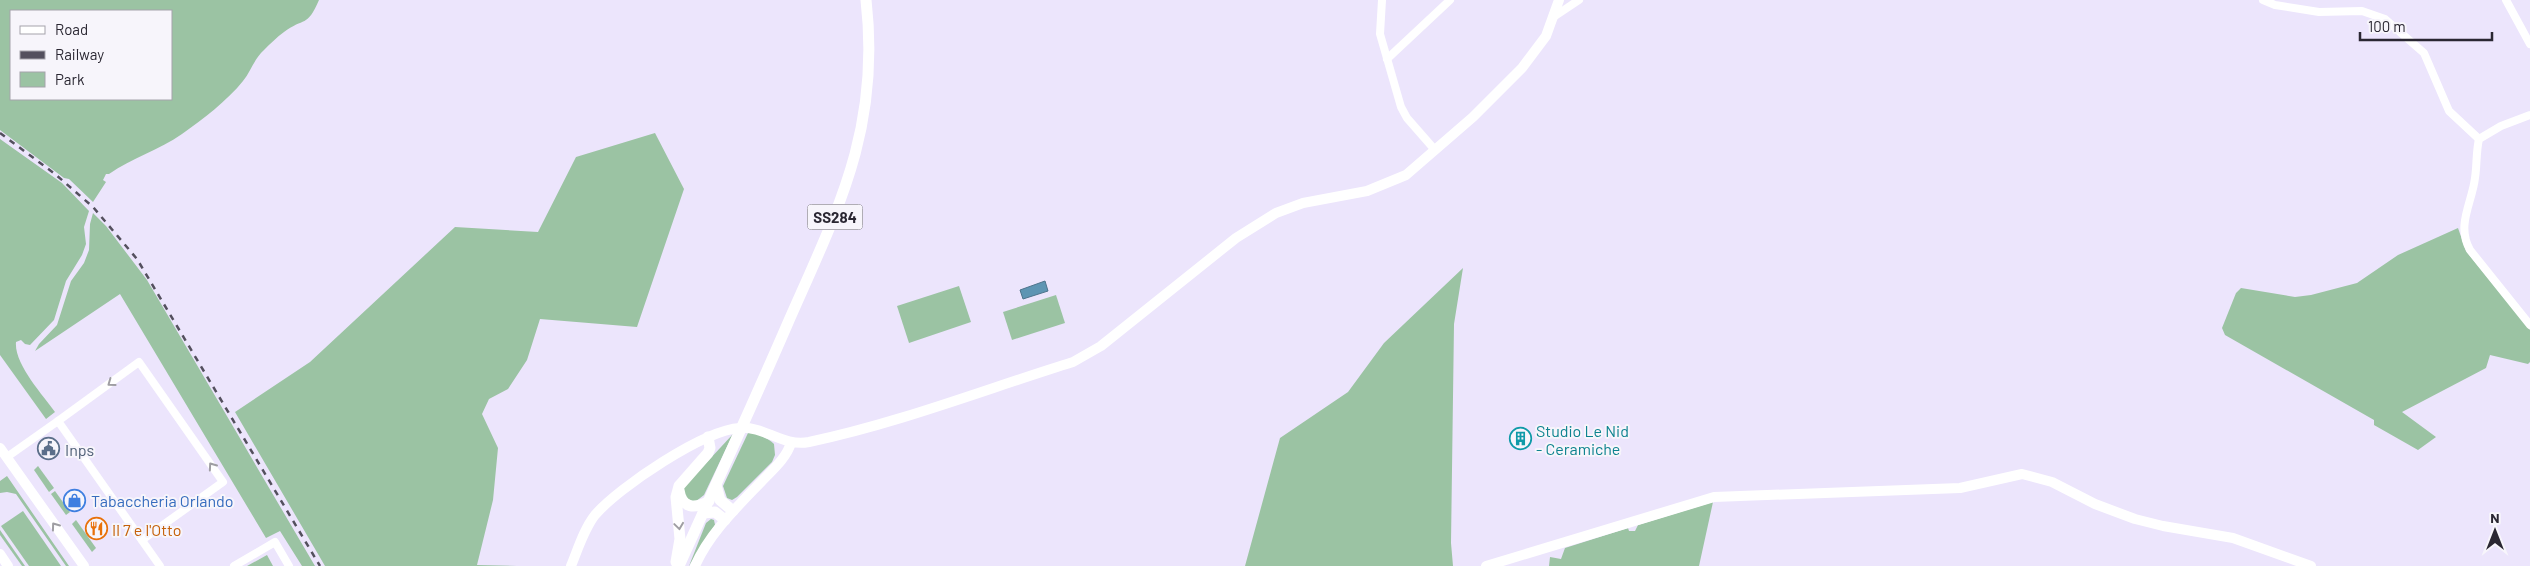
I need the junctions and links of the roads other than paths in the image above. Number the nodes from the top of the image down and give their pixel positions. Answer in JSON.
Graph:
{"nodes":[{"id":1,"x":866,"y":0,"type":"edge"},
{"id":2,"x":1382,"y":0,"type":"edge"},
{"id":3,"x":1450,"y":0,"type":"edge"},
{"id":4,"x":1559,"y":0,"type":"edge"},
{"id":5,"x":1579,"y":0,"type":"edge"},
{"id":6,"x":2263,"y":0,"type":"edge"},
{"id":7,"x":2506,"y":0,"type":"edge"},
{"id":8,"x":1555,"y":16,"type":"junction"},
{"id":9,"x":2530,"y":44,"type":"edge"},
{"id":10,"x":1387,"y":60,"type":"junction"},
{"id":11,"x":2528,"y":115,"type":"edge"},
{"id":12,"x":2479,"y":139,"type":"junction"},
{"id":13,"x":1435,"y":150,"type":"junction"},
{"id":14,"x":2530,"y":325,"type":"edge"},
{"id":15,"x":60,"y":420,"type":"junction"},
{"id":16,"x":708,"y":437,"type":"junction"},
{"id":17,"x":792,"y":443,"type":"junction"},
{"id":18,"x":0,"y":448,"type":"edge"},
{"id":19,"x":6,"y":458,"type":"junction"},
{"id":20,"x":716,"y":484,"type":"junction"},
{"id":21,"x":679,"y":486,"type":"junction"},
{"id":22,"x":709,"y":501,"type":"junction"},
{"id":23,"x":703,"y":513,"type":"junction"},
{"id":24,"x":729,"y":516,"type":"junction"},
{"id":25,"x":142,"y":540,"type":"junction"},
{"id":26,"x":0,"y":554,"type":"edge"},
{"id":27,"x":8,"y":566,"type":"edge"},
{"id":28,"x":84,"y":566,"type":"edge"},
{"id":29,"x":160,"y":566,"type":"edge"},
{"id":30,"x":234,"y":566,"type":"edge"},
{"id":31,"x":289,"y":566,"type":"edge"},
{"id":32,"x":572,"y":566,"type":"edge"},
{"id":33,"x":675,"y":566,"type":"edge"},
{"id":34,"x":679,"y":566,"type":"edge"},
{"id":35,"x":695,"y":566,"type":"edge"},
{"id":36,"x":1486,"y":566,"type":"edge"},
{"id":37,"x":2311,"y":566,"type":"edge"}],
"edges":[{"from":1,"to":20,"type":"main road","number":"SS284"},
{"from":2,"to":10,"type":"street"},
{"from":3,"to":10,"type":"street"},
{"from":4,"to":8,"type":"street"},
{"from":5,"to":8,"type":"street"},
{"from":6,"to":12,"type":"street"},
{"from":7,"to":9,"type":"street"},
{"from":8,"to":13,"type":"street"},
{"from":10,"to":13,"type":"street"},
{"from":11,"to":12,"type":"street"},
{"from":12,"to":14,"type":"street"},
{"from":13,"to":17,"type":"street"},
{"from":15,"to":19,"type":"street"},
{"from":15,"to":25,"type":"street"},
{"from":25,"to":15,"type":"street","one_way":true},
{"from":16,"to":17,"type":"street"},
{"from":16,"to":21,"type":"main road"},
{"from":16,"to":32,"type":"street"},
{"from":17,"to":24,"type":"street"},
{"from":18,"to":19,"type":"street"},
{"from":28,"to":19,"type":"street","one_way":true},
{"from":20,"to":22,"type":"main road"},
{"from":20,"to":24,"type":"main road"},
{"from":21,"to":22,"type":"main road"},
{"from":21,"to":33,"type":"main road","one_way":true},
{"from":22,"to":23,"type":"main road"},
{"from":23,"to":24,"type":"main road"},
{"from":23,"to":34,"type":"main road"},
{"from":24,"to":35,"type":"street"},
{"from":25,"to":29,"type":"street"},
{"from":26,"to":27,"type":"street"},
{"from":30,"to":31,"type":"street"},
{"from":36,"to":37,"type":"street"}]}
